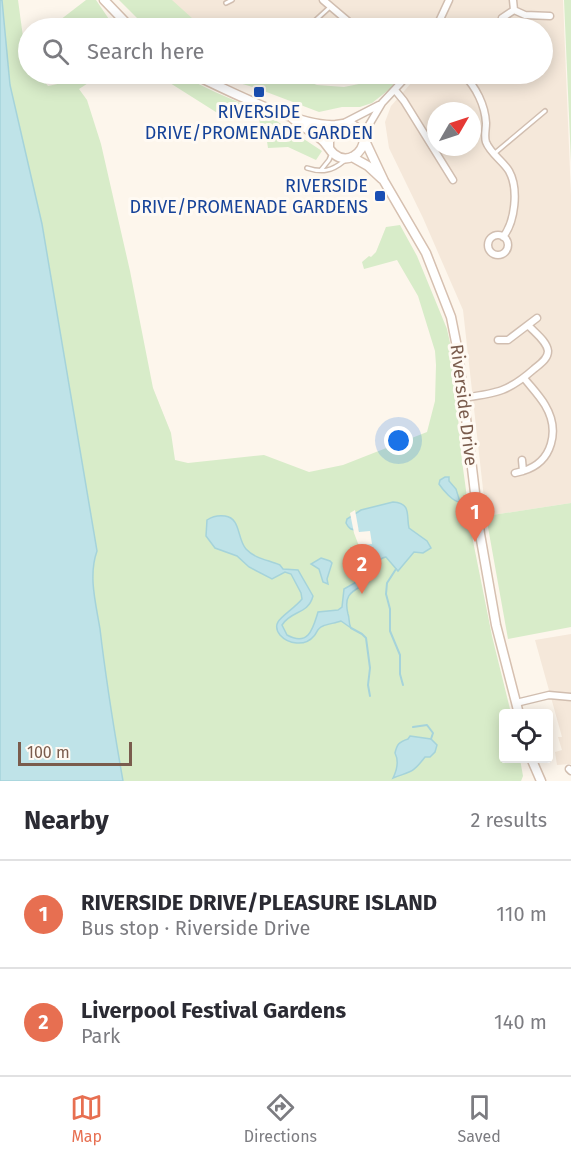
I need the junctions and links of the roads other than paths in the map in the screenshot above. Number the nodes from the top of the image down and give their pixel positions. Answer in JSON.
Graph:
{"nodes":[{"id":1,"x":104,"y":0,"type":"edge"},
{"id":2,"x":232,"y":0,"type":"edge"},
{"id":3,"x":323,"y":0,"type":"edge"},
{"id":4,"x":449,"y":0,"type":"edge"},
{"id":5,"x":513,"y":0,"type":"edge"},
{"id":6,"x":226,"y":3,"type":"dead end"},
{"id":7,"x":330,"y":7,"type":"junction"},
{"id":8,"x":514,"y":10,"type":"junction"},
{"id":9,"x":550,"y":16,"type":"dead end"},
{"id":10,"x":121,"y":18,"type":"edge"},
{"id":11,"x":317,"y":18,"type":"edge"},
{"id":12,"x":344,"y":18,"type":"edge"},
{"id":13,"x":441,"y":18,"type":"edge"},
{"id":14,"x":502,"y":18,"type":"dead end"},
{"id":15,"x":216,"y":84,"type":"edge"},
{"id":16,"x":400,"y":84,"type":"edge"},
{"id":17,"x":470,"y":84,"type":"edge"},
{"id":18,"x":394,"y":90,"type":"junction"},
{"id":19,"x":382,"y":103,"type":"junction"},
{"id":20,"x":544,"y":111,"type":"dead end"},
{"id":21,"x":291,"y":117,"type":"junction"},
{"id":22,"x":340,"y":124,"type":"junction"},
{"id":23,"x":363,"y":137,"type":"junction"},
{"id":24,"x":330,"y":149,"type":"junction"},
{"id":25,"x":495,"y":153,"type":"junction"},
{"id":26,"x":350,"y":158,"type":"junction"},
{"id":27,"x":307,"y":168,"type":"dead end"},
{"id":28,"x":320,"y":171,"type":"junction"},
{"id":29,"x":453,"y":180,"type":"dead end"},
{"id":30,"x":384,"y":181,"type":"junction"},
{"id":31,"x":503,"y":237,"type":"dead end"},
{"id":32,"x":537,"y":318,"type":"dead end"},
{"id":33,"x":528,"y":325,"type":"junction"},
{"id":34,"x":498,"y":340,"type":"dead end"},
{"id":35,"x":524,"y":378,"type":"junction"},
{"id":36,"x":463,"y":398,"type":"junction"},
{"id":37,"x":522,"y":460,"type":"dead end"},
{"id":38,"x":523,"y":471,"type":"junction"},
{"id":39,"x":515,"y":472,"type":"dead end"},
{"id":40,"x":571,"y":697,"type":"edge"},
{"id":41,"x":516,"y":703,"type":"junction"},
{"id":42,"x":518,"y":709,"type":"edge"},
{"id":43,"x":531,"y":763,"type":"edge"},
{"id":44,"x":532,"y":763,"type":"edge"},
{"id":45,"x":532,"y":781,"type":"edge"},
{"id":46,"x":542,"y":781,"type":"edge"}],
"edges":[{"from":1,"to":10,"type":"street"},
{"from":2,"to":6,"type":"lane"},
{"from":3,"to":7,"type":"street"},
{"from":4,"to":13,"type":"street"},
{"from":5,"to":8,"type":"street"},
{"from":7,"to":11,"type":"lane"},
{"from":7,"to":12,"type":"street"},
{"from":8,"to":9,"type":"street"},
{"from":8,"to":14,"type":"street"},
{"from":15,"to":21,"type":"street"},
{"from":16,"to":18,"type":"street"},
{"from":17,"to":25,"type":"street"},
{"from":18,"to":19,"type":"street"},
{"from":18,"to":29,"type":"street"},
{"from":19,"to":22,"type":"street"},
{"from":19,"to":23,"type":"street"},
{"from":20,"to":25,"type":"lane"},
{"from":21,"to":22,"type":"street"},
{"from":21,"to":24,"type":"street"},
{"from":22,"to":23,"type":"street"},
{"from":22,"to":24,"type":"street"},
{"from":23,"to":26,"type":"street"},
{"from":23,"to":30,"type":"street","name":"Riverside Drive"},
{"from":24,"to":26,"type":"street"},
{"from":24,"to":28,"type":"lane"},
{"from":25,"to":31,"type":"street"},
{"from":26,"to":28,"type":"lane"},
{"from":26,"to":30,"type":"street","name":"Riverside Drive"},
{"from":27,"to":28,"type":"lane"},
{"from":30,"to":36,"type":"street","name":"Riverside Drive"},
{"from":32,"to":33,"type":"street"},
{"from":33,"to":34,"type":"street"},
{"from":33,"to":35,"type":"street"},
{"from":35,"to":36,"type":"street"},
{"from":35,"to":38,"type":"street"},
{"from":36,"to":41,"type":"street","name":"Riverside Drive"},
{"from":37,"to":38,"type":"street"},
{"from":38,"to":39,"type":"street"},
{"from":40,"to":41,"type":"street"},
{"from":41,"to":42,"type":"street","name":"Riverside Drive"},
{"from":43,"to":45,"type":"street"},
{"from":44,"to":46,"type":"street"}]}
